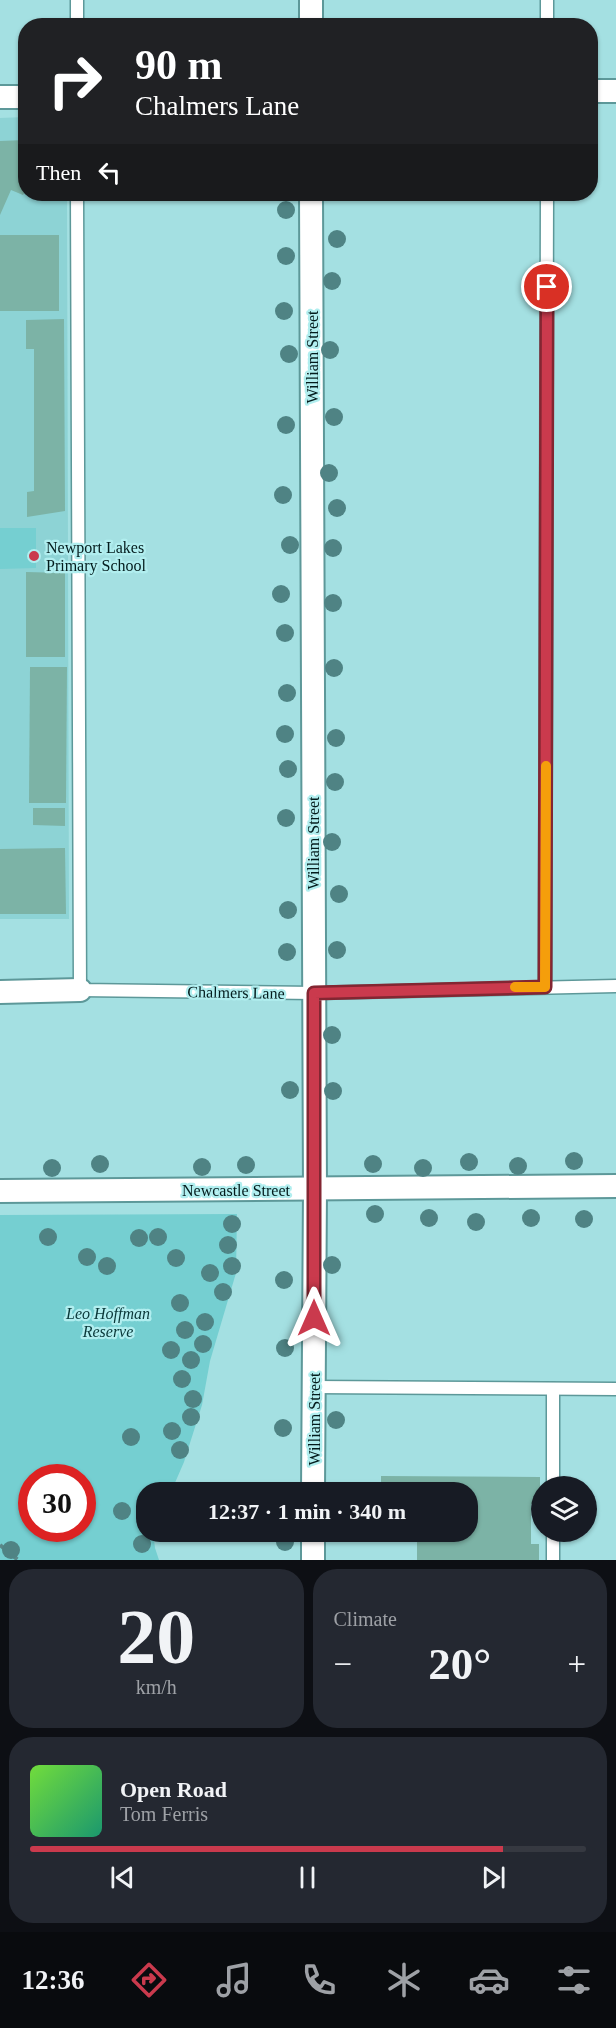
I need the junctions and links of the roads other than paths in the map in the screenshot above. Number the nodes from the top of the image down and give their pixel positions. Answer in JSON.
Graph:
{"nodes":[{"id":1,"x":77,"y":0,"type":"edge"},
{"id":2,"x":311,"y":0,"type":"edge"},
{"id":3,"x":547,"y":0,"type":"edge"},
{"id":4,"x":77,"y":18,"type":"edge"},
{"id":5,"x":311,"y":18,"type":"edge"},
{"id":6,"x":547,"y":18,"type":"edge"},
{"id":7,"x":598,"y":91,"type":"edge"},
{"id":8,"x":616,"y":91,"type":"edge"},
{"id":9,"x":0,"y":97,"type":"edge"},
{"id":10,"x":18,"y":97,"type":"edge"},
{"id":11,"x":77,"y":201,"type":"edge"},
{"id":12,"x":311,"y":201,"type":"edge"},
{"id":13,"x":547,"y":201,"type":"edge"},
{"id":14,"x":616,"y":986,"type":"edge"},
{"id":15,"x":545,"y":987,"type":"junction"},
{"id":16,"x":80,"y":990,"type":"junction"},
{"id":17,"x":0,"y":992,"type":"edge"},
{"id":18,"x":314,"y":993,"type":"junction"},
{"id":19,"x":616,"y":1186,"type":"edge"},
{"id":20,"x":315,"y":1190,"type":"junction"},
{"id":21,"x":0,"y":1191,"type":"edge"},
{"id":22,"x":314,"y":1388,"type":"junction"},
{"id":23,"x":553,"y":1389,"type":"junction"},
{"id":24,"x":616,"y":1389,"type":"edge"},
{"id":25,"x":553,"y":1476,"type":"edge"},
{"id":26,"x":314,"y":1482,"type":"edge"},
{"id":27,"x":313,"y":1542,"type":"edge"},
{"id":28,"x":553,"y":1542,"type":"edge"},
{"id":29,"x":313,"y":1560,"type":"edge"},
{"id":30,"x":553,"y":1560,"type":"edge"}],
"edges":[{"from":1,"to":4,"type":"lane"},
{"from":2,"to":5,"type":"street"},
{"from":3,"to":6,"type":"lane"},
{"from":7,"to":8,"type":"street"},
{"from":9,"to":10,"type":"street"},
{"from":11,"to":16,"type":"lane"},
{"from":12,"to":18,"type":"street","name":"William Street"},
{"from":13,"to":15,"type":"lane"},
{"from":14,"to":15,"type":"lane","name":"Chalmers Lane"},
{"from":15,"to":18,"type":"lane","name":"Chalmers Lane"},
{"from":16,"to":17,"type":"street","name":"Chalmers Lane"},
{"from":16,"to":18,"type":"lane","name":"Chalmers Lane"},
{"from":18,"to":20,"type":"street","name":"William Street"},
{"from":19,"to":20,"type":"street","name":"Newcastle Street"},
{"from":20,"to":21,"type":"street","name":"Newcastle Street"},
{"from":20,"to":22,"type":"street","name":"William Street"},
{"from":22,"to":23,"type":"lane"},
{"from":22,"to":26,"type":"street","name":"William Street"},
{"from":23,"to":24,"type":"lane"},
{"from":23,"to":25,"type":"lane"},
{"from":27,"to":29,"type":"street"},
{"from":28,"to":30,"type":"lane"}]}
